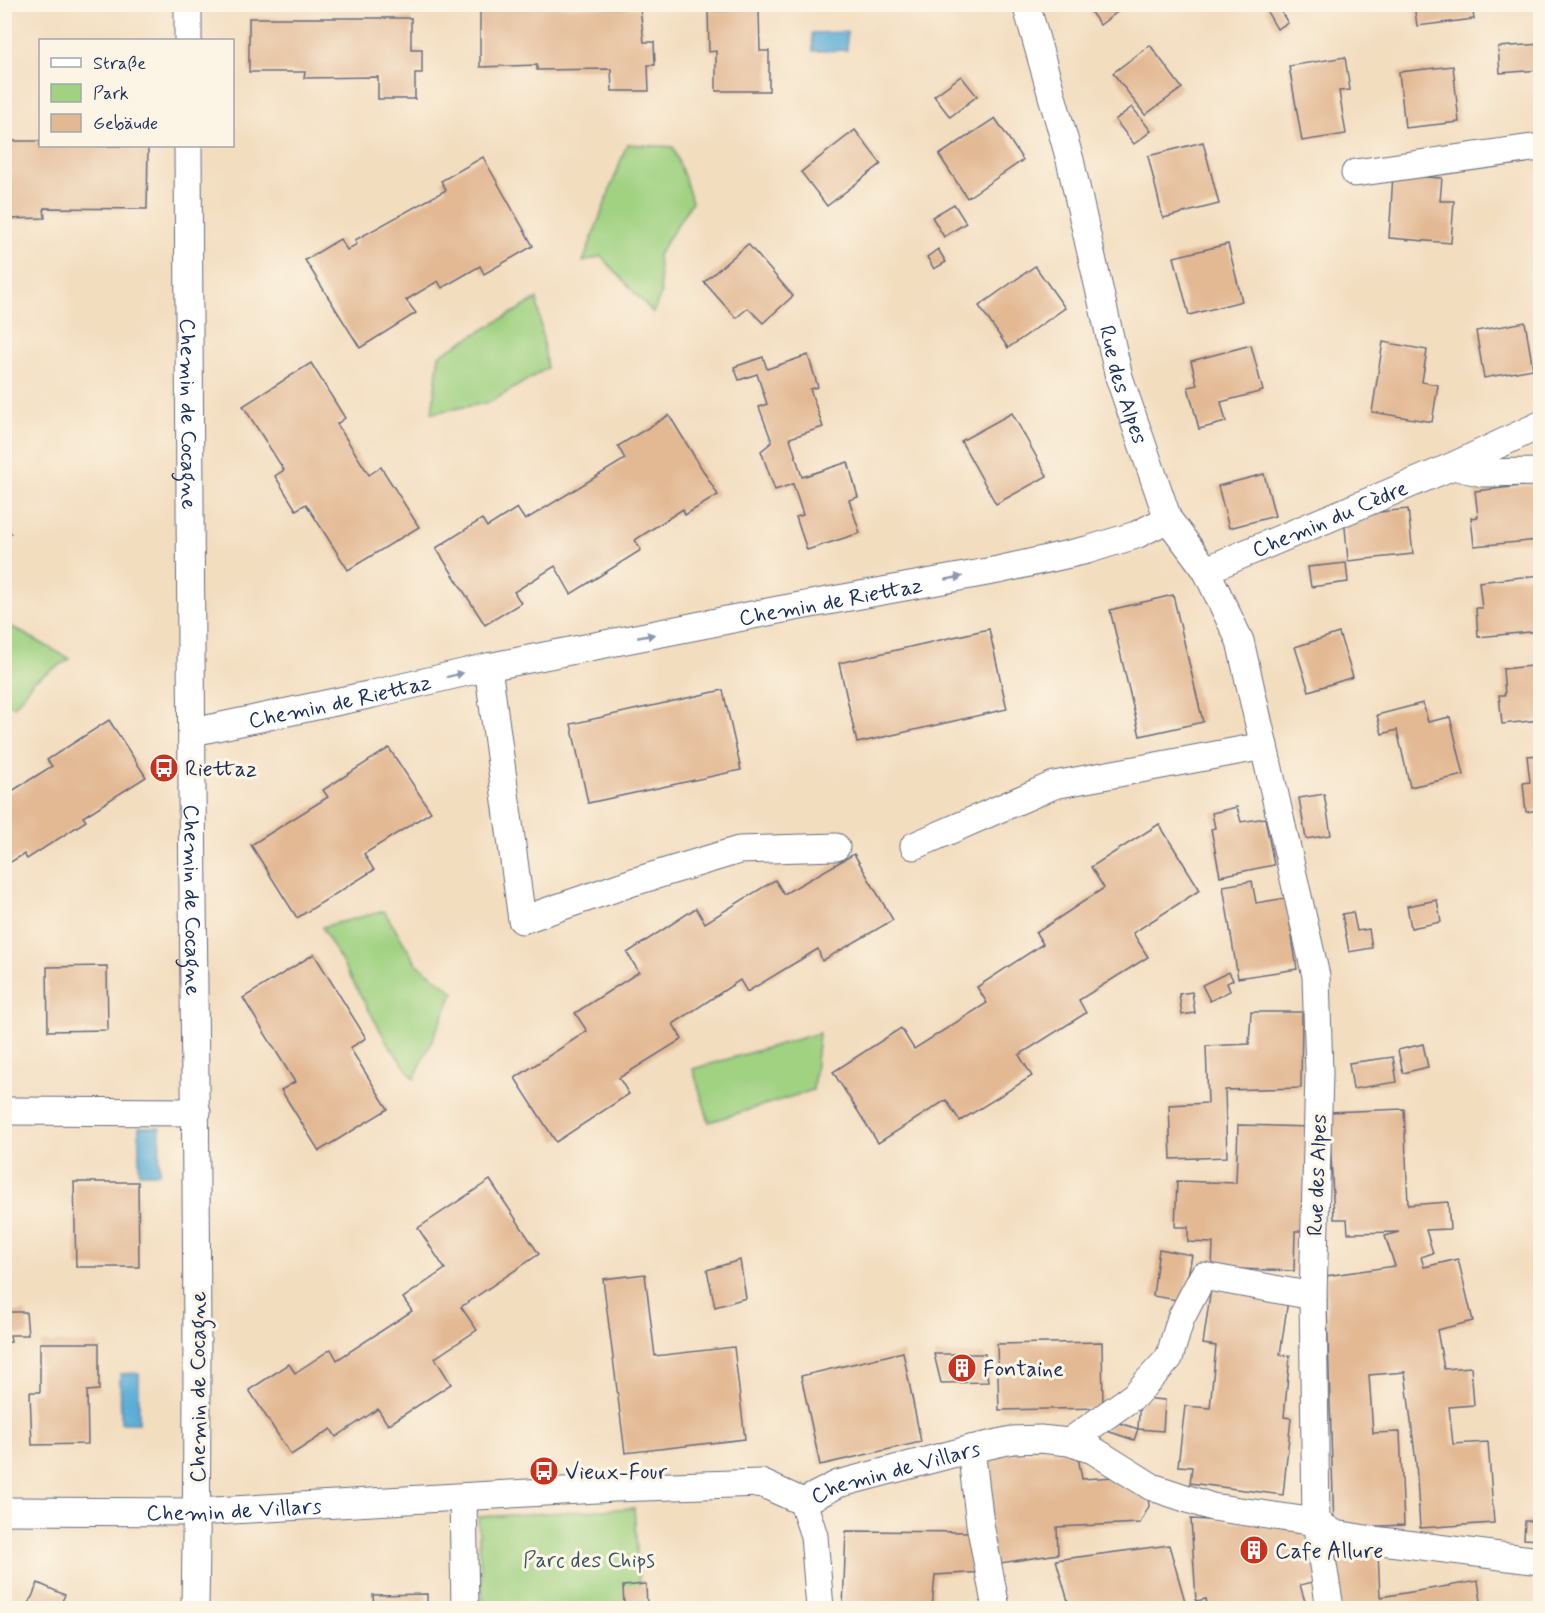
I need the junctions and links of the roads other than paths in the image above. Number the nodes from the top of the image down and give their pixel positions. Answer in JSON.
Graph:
{"nodes":[{"id":1,"x":187,"y":4,"type":"edge"},
{"id":2,"x":1026,"y":4,"type":"edge"},
{"id":3,"x":188,"y":39,"type":"edge"},
{"id":4,"x":188,"y":147,"type":"edge"},
{"id":5,"x":1540,"y":147,"type":"edge"},
{"id":6,"x":1355,"y":173,"type":"dead end"},
{"id":7,"x":1540,"y":425,"type":"edge"},
{"id":8,"x":1452,"y":466,"type":"junction"},
{"id":9,"x":1540,"y":472,"type":"edge"},
{"id":10,"x":1168,"y":519,"type":"junction"},
{"id":11,"x":1206,"y":570,"type":"junction"},
{"id":12,"x":488,"y":667,"type":"junction"},
{"id":13,"x":193,"y":732,"type":"junction"},
{"id":14,"x":1264,"y":746,"type":"junction"},
{"id":15,"x":914,"y":846,"type":"dead end"},
{"id":16,"x":836,"y":847,"type":"dead end"},
{"id":17,"x":4,"y":1111,"type":"edge"},
{"id":18,"x":197,"y":1112,"type":"junction"},
{"id":19,"x":1313,"y":1296,"type":"junction"},
{"id":20,"x":1070,"y":1442,"type":"junction"},
{"id":21,"x":971,"y":1449,"type":"junction"},
{"id":22,"x":463,"y":1497,"type":"junction"},
{"id":23,"x":803,"y":1502,"type":"junction"},
{"id":24,"x":4,"y":1511,"type":"edge"},
{"id":25,"x":197,"y":1512,"type":"junction"},
{"id":26,"x":1316,"y":1522,"type":"junction"},
{"id":27,"x":1540,"y":1561,"type":"edge"},
{"id":28,"x":195,"y":1608,"type":"edge"},
{"id":29,"x":465,"y":1608,"type":"edge"},
{"id":30,"x":820,"y":1608,"type":"edge"},
{"id":31,"x":996,"y":1608,"type":"edge"},
{"id":32,"x":1330,"y":1608,"type":"edge"}],
"edges":[{"from":1,"to":3,"type":"street"},
{"from":2,"to":10,"type":"street","name":"Rue des Alpes"},
{"from":4,"to":13,"type":"street","name":"Chemin de Cocagne"},
{"from":5,"to":6,"type":"street"},
{"from":7,"to":8,"type":"street","name":"Chemin du Cèdre"},
{"from":8,"to":9,"type":"street"},
{"from":8,"to":11,"type":"street","name":"Chemin du Cèdre"},
{"from":10,"to":11,"type":"street","name":"Rue des Alpes"},
{"from":12,"to":10,"type":"street","name":"Chemin de Riettaz","one_way":true},
{"from":11,"to":14,"type":"street","name":"Rue des Alpes"},
{"from":13,"to":12,"type":"street","name":"Chemin de Riettaz","one_way":true},
{"from":12,"to":16,"type":"street"},
{"from":13,"to":18,"type":"street","name":"Chemin de Cocagne"},
{"from":14,"to":15,"type":"street"},
{"from":14,"to":19,"type":"street","name":"Rue des Alpes"},
{"from":17,"to":18,"type":"street"},
{"from":18,"to":25,"type":"street","name":"Chemin de Cocagne"},
{"from":19,"to":20,"type":"street"},
{"from":19,"to":26,"type":"street","name":"Rue des Alpes"},
{"from":20,"to":21,"type":"street","name":"Chemin de Villars"},
{"from":20,"to":26,"type":"street","name":"Chemin de Villars"},
{"from":21,"to":23,"type":"street","name":"Chemin de Villars"},
{"from":21,"to":31,"type":"street"},
{"from":22,"to":23,"type":"street","name":"Chemin de Villars"},
{"from":22,"to":25,"type":"street","name":"Chemin de Villars"},
{"from":22,"to":29,"type":"street"},
{"from":23,"to":30,"type":"street"},
{"from":24,"to":25,"type":"street","name":"Chemin de Villars"},
{"from":25,"to":28,"type":"street","name":"Chemin de Cocagne"},
{"from":26,"to":27,"type":"street","name":"Chemin de Villars"},
{"from":26,"to":32,"type":"street","name":"Rue des Alpes"}]}
